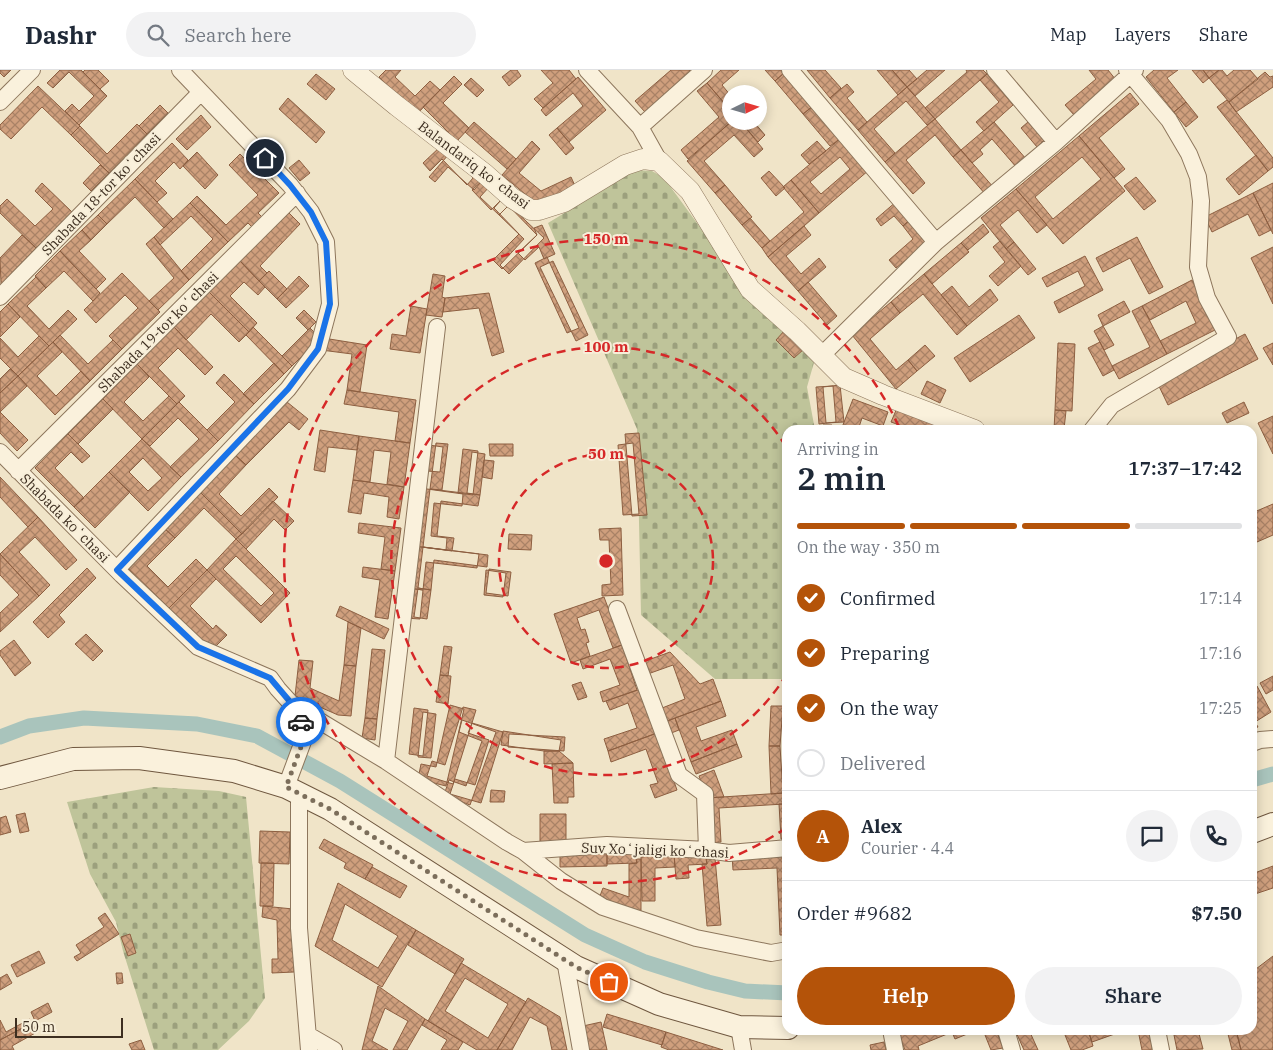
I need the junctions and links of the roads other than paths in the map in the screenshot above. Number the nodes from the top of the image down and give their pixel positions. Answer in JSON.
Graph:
{"nodes":[{"id":1,"x":32,"y":70,"type":"edge"},
{"id":2,"x":180,"y":70,"type":"edge"},
{"id":3,"x":354,"y":70,"type":"edge"},
{"id":4,"x":587,"y":70,"type":"edge"},
{"id":5,"x":704,"y":70,"type":"edge"},
{"id":6,"x":790,"y":70,"type":"edge"},
{"id":7,"x":995,"y":70,"type":"edge"},
{"id":8,"x":1130,"y":71,"type":"edge"},
{"id":9,"x":201,"y":92,"type":"junction"},
{"id":10,"x":0,"y":102,"type":"edge"},
{"id":11,"x":640,"y":127,"type":"junction"},
{"id":12,"x":1056,"y":142,"type":"junction"},
{"id":13,"x":659,"y":161,"type":"junction"},
{"id":14,"x":297,"y":193,"type":"junction"},
{"id":15,"x":936,"y":242,"type":"junction"},
{"id":16,"x":0,"y":296,"type":"edge"},
{"id":17,"x":437,"y":327,"type":"dead end"},
{"id":18,"x":822,"y":355,"type":"junction"},
{"id":19,"x":961,"y":425,"type":"edge"},
{"id":20,"x":1096,"y":425,"type":"edge"},
{"id":21,"x":6,"y":462,"type":"edge"},
{"id":22,"x":117,"y":570,"type":"junction"},
{"id":23,"x":617,"y":609,"type":"dead end"},
{"id":24,"x":297,"y":710,"type":"junction"},
{"id":25,"x":1273,"y":739,"type":"edge"},
{"id":26,"x":1257,"y":741,"type":"edge"},
{"id":27,"x":386,"y":761,"type":"junction"},
{"id":28,"x":0,"y":778,"type":"edge"},
{"id":29,"x":292,"y":791,"type":"junction"},
{"id":30,"x":1273,"y":824,"type":"edge"},
{"id":31,"x":1257,"y":830,"type":"edge"},
{"id":32,"x":782,"y":849,"type":"edge"},
{"id":33,"x":707,"y":850,"type":"junction"},
{"id":34,"x":523,"y":851,"type":"junction"},
{"id":35,"x":782,"y":951,"type":"edge"},
{"id":36,"x":565,"y":960,"type":"junction"},
{"id":37,"x":739,"y":1027,"type":"junction"},
{"id":38,"x":782,"y":1028,"type":"edge"},
{"id":39,"x":892,"y":1035,"type":"edge"},
{"id":40,"x":1008,"y":1035,"type":"edge"},
{"id":41,"x":1158,"y":1035,"type":"edge"},
{"id":42,"x":309,"y":1042,"type":"edge"},
{"id":43,"x":334,"y":1050,"type":"edge"},
{"id":44,"x":581,"y":1050,"type":"edge"},
{"id":45,"x":742,"y":1050,"type":"edge"},
{"id":46,"x":895,"y":1050,"type":"edge"},
{"id":47,"x":1012,"y":1050,"type":"edge"},
{"id":48,"x":1161,"y":1050,"type":"edge"}],
"edges":[{"from":1,"to":10,"type":"street"},
{"from":2,"to":9,"type":"street"},
{"from":3,"to":13,"type":"street","name":"Balandariq koʻchasi"},
{"from":4,"to":11,"type":"street"},
{"from":5,"to":11,"type":"street"},
{"from":6,"to":15,"type":"street"},
{"from":7,"to":12,"type":"street"},
{"from":8,"to":12,"type":"street"},
{"from":8,"to":20,"type":"street"},
{"from":9,"to":14,"type":"street"},
{"from":9,"to":16,"type":"street","name":"Shabada 18-tor koʻchasi"},
{"from":11,"to":13,"type":"street"},
{"from":12,"to":15,"type":"street"},
{"from":13,"to":18,"type":"street"},
{"from":14,"to":21,"type":"street","name":"Shabada 19-tor koʻchasi"},
{"from":14,"to":22,"type":"street"},
{"from":15,"to":18,"type":"street"},
{"from":17,"to":27,"type":"street"},
{"from":18,"to":19,"type":"street"},
{"from":21,"to":22,"type":"street","name":"Shabada koʻchasi"},
{"from":22,"to":24,"type":"street","name":"Shabada koʻchasi"},
{"from":23,"to":33,"type":"street"},
{"from":24,"to":27,"type":"street"},
{"from":24,"to":29,"type":"street","name":"Shabada koʻchasi"},
{"from":25,"to":26,"type":"street"},
{"from":27,"to":34,"type":"street"},
{"from":28,"to":29,"type":"main road"},
{"from":29,"to":36,"type":"main road"},
{"from":29,"to":42,"type":"street"},
{"from":30,"to":31,"type":"main road"},
{"from":32,"to":33,"type":"street","name":"Suv Xoʻjaligi koʻchasi"},
{"from":33,"to":34,"type":"street","name":"Suv Xoʻjaligi koʻchasi"},
{"from":34,"to":35,"type":"street"},
{"from":36,"to":37,"type":"main road"},
{"from":36,"to":44,"type":"street"},
{"from":37,"to":38,"type":"main road"},
{"from":37,"to":45,"type":"street"},
{"from":39,"to":46,"type":"street"},
{"from":40,"to":47,"type":"street"},
{"from":41,"to":48,"type":"street"},
{"from":42,"to":43,"type":"street"}]}
